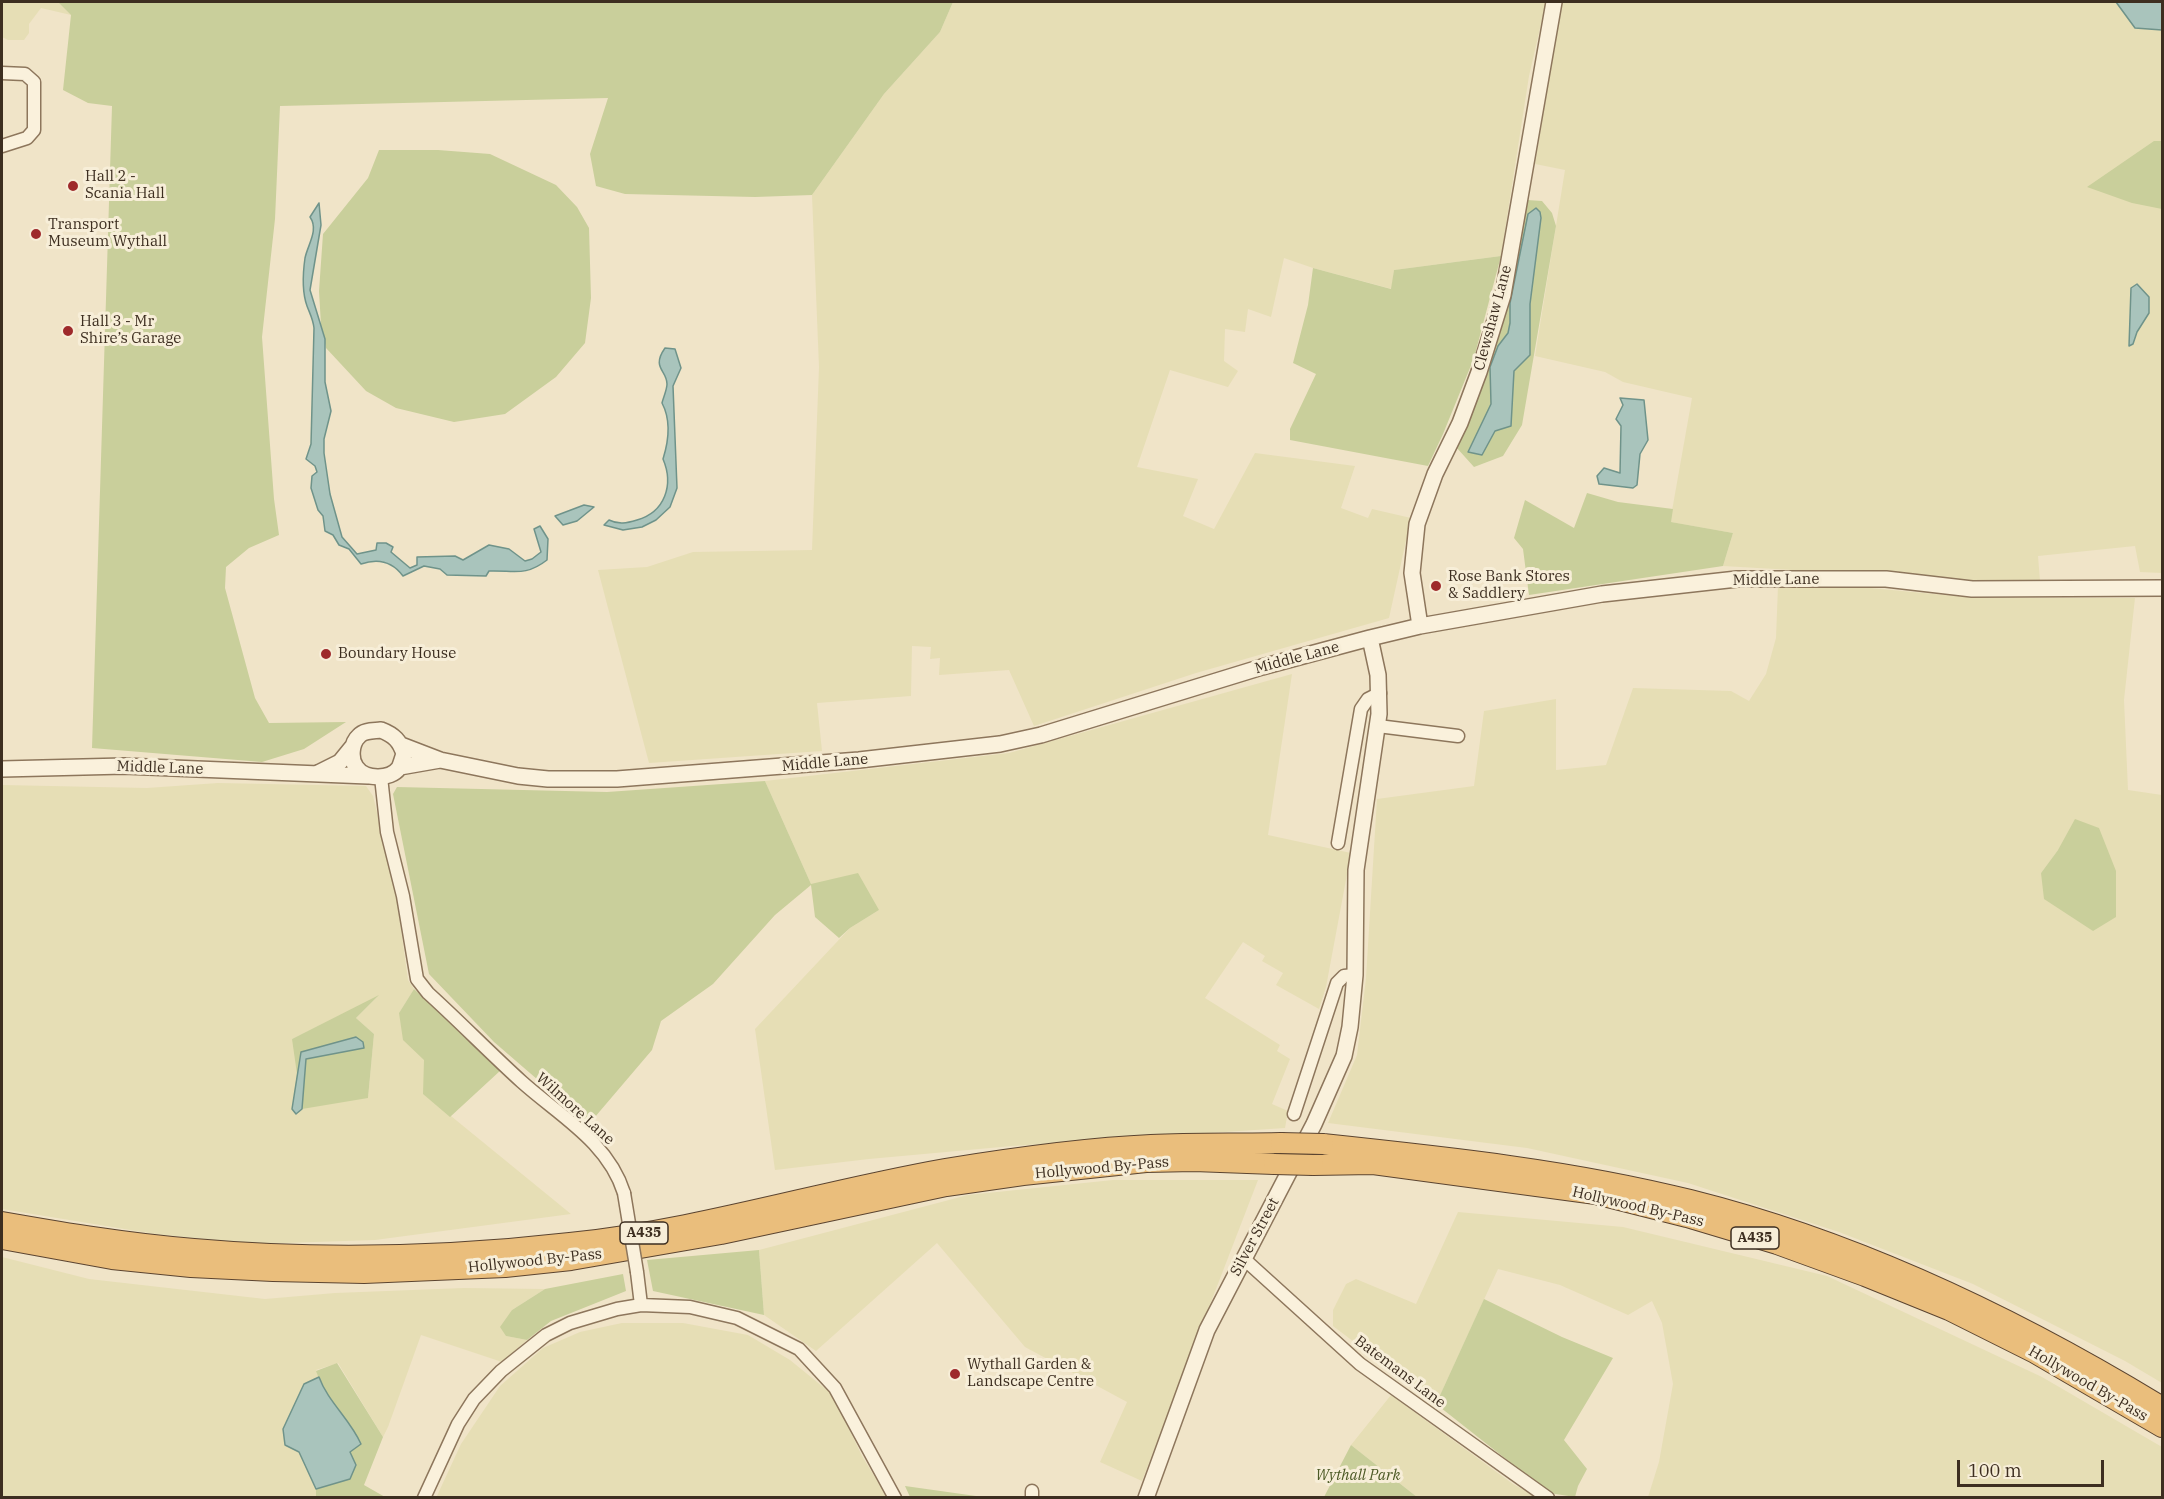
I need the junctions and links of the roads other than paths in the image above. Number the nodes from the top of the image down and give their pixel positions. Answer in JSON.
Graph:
{"nodes":[{"id":1,"x":1554,"y":2,"type":"edge"},
{"id":2,"x":2,"y":73,"type":"edge"},
{"id":3,"x":2,"y":146,"type":"edge"},
{"id":4,"x":2163,"y":588,"type":"edge"},
{"id":5,"x":1420,"y":626,"type":"junction"},
{"id":6,"x":1370,"y":638,"type":"junction"},
{"id":7,"x":1380,"y":693,"type":"junction"},
{"id":8,"x":1378,"y":726,"type":"junction"},
{"id":9,"x":1458,"y":736,"type":"dead end"},
{"id":10,"x":401,"y":745,"type":"junction"},
{"id":11,"x":353,"y":746,"type":"junction"},
{"id":12,"x":440,"y":760,"type":"junction"},
{"id":13,"x":400,"y":767,"type":"junction"},
{"id":14,"x":2,"y":770,"type":"edge"},
{"id":15,"x":318,"y":773,"type":"junction"},
{"id":16,"x":375,"y":776,"type":"junction"},
{"id":17,"x":1338,"y":843,"type":"dead end"},
{"id":18,"x":1355,"y":975,"type":"junction"},
{"id":19,"x":1294,"y":1113,"type":"dead end"},
{"id":20,"x":2,"y":1222,"type":"edge"},
{"id":21,"x":2,"y":1239,"type":"edge"},
{"id":22,"x":1243,"y":1258,"type":"junction"},
{"id":23,"x":641,"y":1305,"type":"junction"},
{"id":24,"x":2163,"y":1407,"type":"edge"},
{"id":25,"x":2163,"y":1427,"type":"edge"},
{"id":26,"x":424,"y":1497,"type":"edge"},
{"id":27,"x":895,"y":1497,"type":"edge"},
{"id":28,"x":1146,"y":1497,"type":"edge"},
{"id":29,"x":1548,"y":1497,"type":"edge"}],
"edges":[{"from":1,"to":5,"type":"street","name":"Clewshaw Lane"},
{"from":2,"to":3,"type":"street"},
{"from":4,"to":5,"type":"street","name":"Middle Lane"},
{"from":5,"to":6,"type":"street","name":"Middle Lane"},
{"from":6,"to":7,"type":"street","name":"Silver Street"},
{"from":6,"to":12,"type":"street","name":"Middle Lane"},
{"from":7,"to":8,"type":"street","name":"Silver Street"},
{"from":7,"to":17,"type":"street"},
{"from":8,"to":9,"type":"street"},
{"from":8,"to":18,"type":"street","name":"Silver Street"},
{"from":10,"to":11,"type":"street","name":"Middle Lane"},
{"from":10,"to":12,"type":"street","name":"Middle Lane"},
{"from":10,"to":13,"type":"street"},
{"from":11,"to":15,"type":"street","name":"Middle Lane"},
{"from":11,"to":16,"type":"street"},
{"from":12,"to":13,"type":"street","name":"Middle Lane"},
{"from":13,"to":16,"type":"street","name":"Middle Lane"},
{"from":14,"to":15,"type":"street","name":"Middle Lane"},
{"from":15,"to":16,"type":"street","name":"Middle Lane"},
{"from":16,"to":23,"type":"street","name":"Wilmore Lane","bridge":true},
{"from":18,"to":19,"type":"street"},
{"from":18,"to":22,"type":"street","name":"Silver Street"},
{"from":20,"to":24,"type":"highway","name":"Hollywood By-Pass","number":"A435","bridge":true},
{"from":21,"to":25,"type":"highway","name":"Hollywood By-Pass","number":"A435","bridge":true},
{"from":22,"to":28,"type":"street","name":"Silver Street"},
{"from":22,"to":29,"type":"street","name":"Batemans Lane"},
{"from":23,"to":26,"type":"street"},
{"from":23,"to":27,"type":"street"}]}
